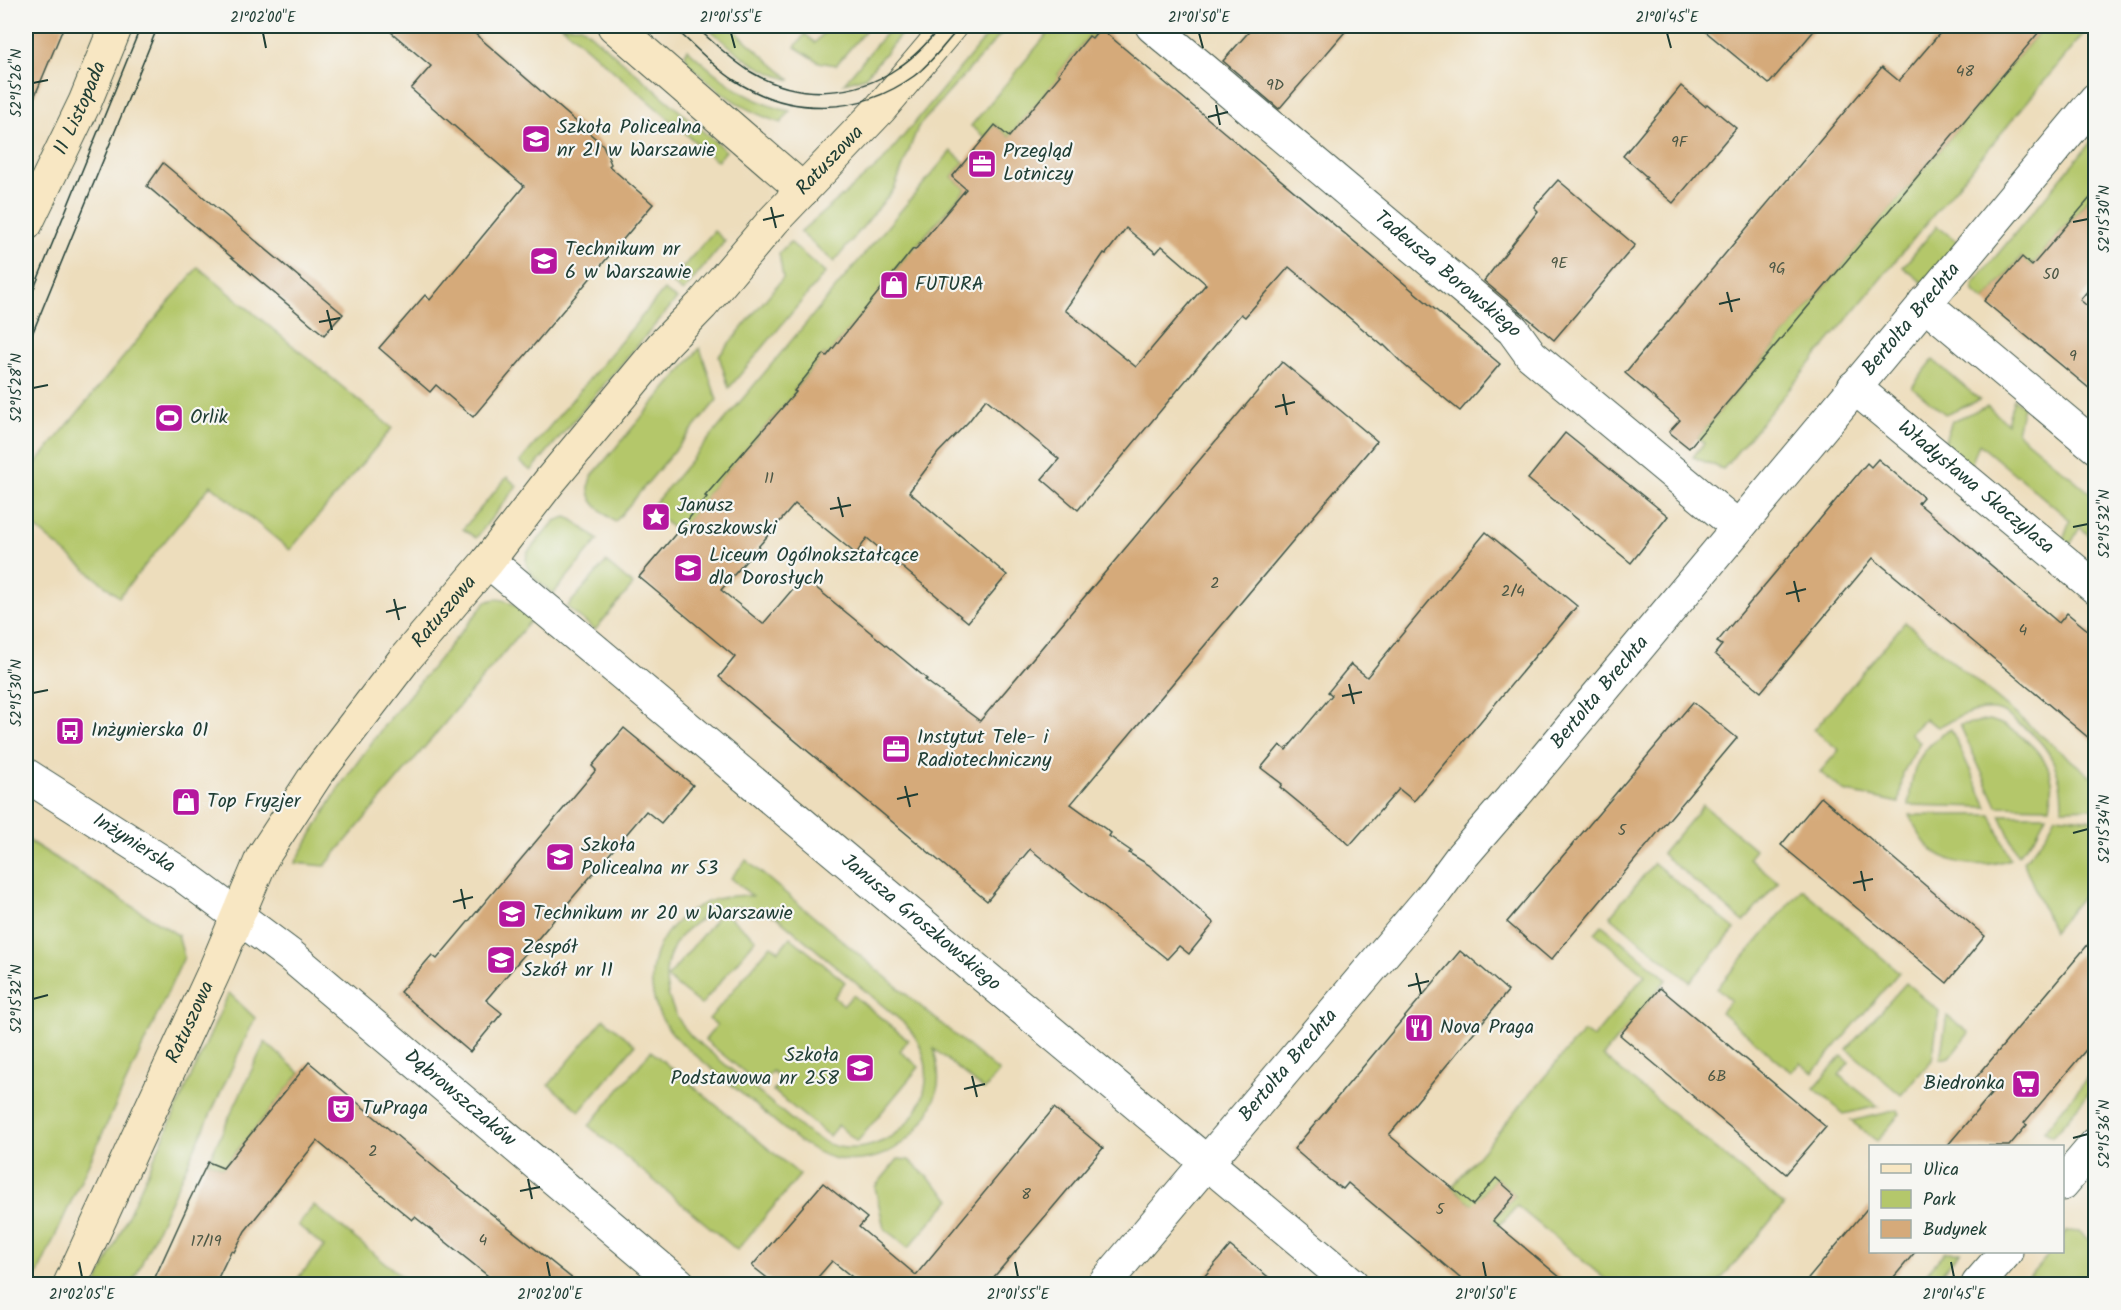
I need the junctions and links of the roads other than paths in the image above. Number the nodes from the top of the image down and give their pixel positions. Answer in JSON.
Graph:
{"nodes":[{"id":1,"x":116,"y":26,"type":"edge"},
{"id":2,"x":614,"y":26,"type":"edge"},
{"id":3,"x":950,"y":26,"type":"edge"},
{"id":4,"x":1152,"y":26,"type":"edge"},
{"id":5,"x":2096,"y":99,"type":"edge"},
{"id":6,"x":803,"y":190,"type":"junction"},
{"id":7,"x":26,"y":225,"type":"edge"},
{"id":8,"x":1924,"y":303,"type":"junction"},
{"id":9,"x":1854,"y":387,"type":"junction"},
{"id":10,"x":2096,"y":447,"type":"edge"},
{"id":11,"x":1738,"y":527,"type":"junction"},
{"id":12,"x":488,"y":561,"type":"junction"},
{"id":13,"x":2096,"y":588,"type":"edge"},
{"id":14,"x":26,"y":775,"type":"edge"},
{"id":15,"x":238,"y":916,"type":"junction"},
{"id":16,"x":2096,"y":1144,"type":"edge"},
{"id":17,"x":1206,"y":1163,"type":"junction"},
{"id":18,"x":2064,"y":1182,"type":"edge"},
{"id":19,"x":2004,"y":1253,"type":"edge"},
{"id":20,"x":70,"y":1284,"type":"edge"},
{"id":21,"x":679,"y":1284,"type":"edge"},
{"id":22,"x":1104,"y":1284,"type":"edge"},
{"id":23,"x":1352,"y":1284,"type":"edge"},
{"id":24,"x":1978,"y":1284,"type":"edge"}],
"edges":[{"from":1,"to":7,"type":"street","name":"11 Listopada"},
{"from":2,"to":6,"type":"street"},
{"from":3,"to":6,"type":"street","name":"Ratuszowa"},
{"from":4,"to":11,"type":"street","name":"Tadeusza Borowskiego"},
{"from":5,"to":8,"type":"street","name":"Bertolta Brechta"},
{"from":6,"to":12,"type":"street","name":"Ratuszowa"},
{"from":8,"to":9,"type":"street","name":"Bertolta Brechta"},
{"from":8,"to":10,"type":"street"},
{"from":9,"to":11,"type":"street","name":"Bertolta Brechta"},
{"from":9,"to":13,"type":"street","name":"Władysława Skoczylasa"},
{"from":11,"to":17,"type":"street","name":"Bertolta Brechta"},
{"from":12,"to":15,"type":"street","name":"Ratuszowa"},
{"from":12,"to":17,"type":"street","name":"Janusza Groszkowskiego"},
{"from":14,"to":15,"type":"street","name":"Inżynierska"},
{"from":15,"to":20,"type":"street","name":"Ratuszowa"},
{"from":15,"to":21,"type":"street","name":"Dąbrowszczaków"},
{"from":16,"to":18,"type":"street"},
{"from":17,"to":22,"type":"street","name":"Bertolta Brechta"},
{"from":17,"to":23,"type":"street","name":"Janusza Groszkowskiego"},
{"from":19,"to":24,"type":"street"}]}
